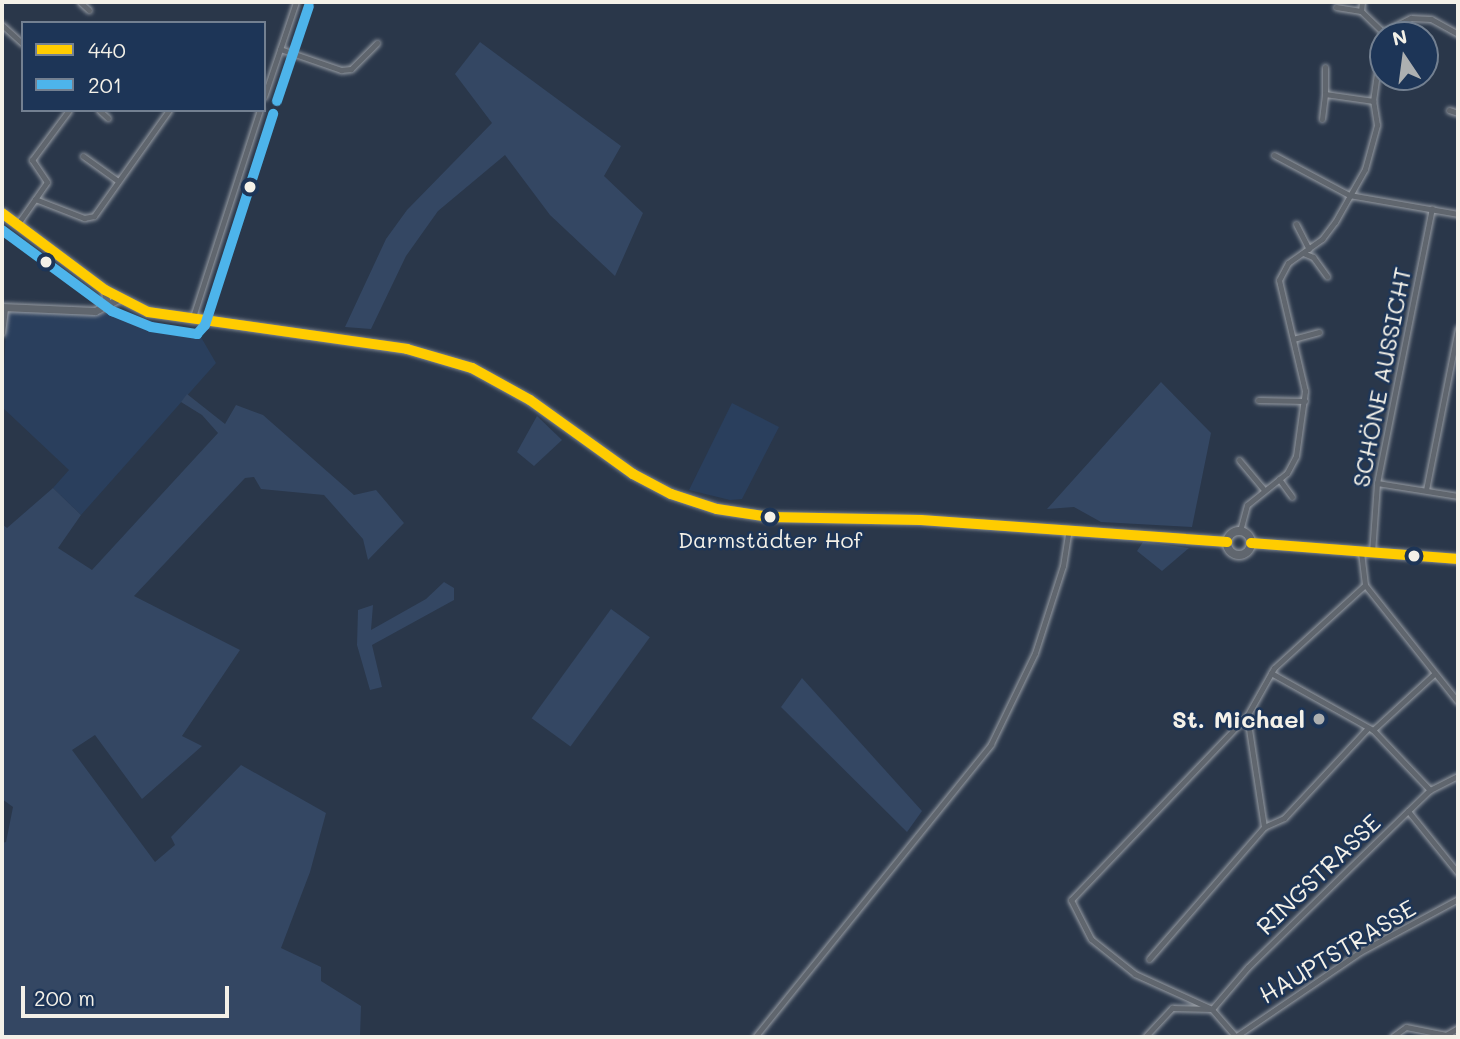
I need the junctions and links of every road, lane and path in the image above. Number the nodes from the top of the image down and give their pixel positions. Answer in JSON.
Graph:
{"nodes":[{"id":1,"x":80,"y":2,"type":"edge"},
{"id":2,"x":296,"y":2,"type":"edge"},
{"id":3,"x":1362,"y":2,"type":"edge"},
{"id":4,"x":1336,"y":7,"type":"dead end"},
{"id":5,"x":89,"y":10,"type":"dead end"},
{"id":6,"x":1361,"y":11,"type":"junction"},
{"id":7,"x":1371,"y":21,"type":"edge"},
{"id":8,"x":1405,"y":21,"type":"edge"},
{"id":9,"x":1435,"y":21,"type":"edge"},
{"id":10,"x":1439,"y":23,"type":"edge"},
{"id":11,"x":2,"y":24,"type":"edge"},
{"id":12,"x":1458,"y":34,"type":"edge"},
{"id":13,"x":21,"y":42,"type":"edge"},
{"id":14,"x":377,"y":43,"type":"dead end"},
{"id":15,"x":280,"y":49,"type":"junction"},
{"id":16,"x":1325,"y":67,"type":"dead end"},
{"id":17,"x":266,"y":91,"type":"edge"},
{"id":18,"x":1374,"y":91,"type":"edge"},
{"id":19,"x":1325,"y":93,"type":"junction"},
{"id":20,"x":1373,"y":101,"type":"junction"},
{"id":21,"x":1449,"y":110,"type":"dead end"},
{"id":22,"x":68,"y":112,"type":"edge"},
{"id":23,"x":101,"y":112,"type":"edge"},
{"id":24,"x":168,"y":112,"type":"edge"},
{"id":25,"x":259,"y":112,"type":"edge"},
{"id":26,"x":1458,"y":113,"type":"edge"},
{"id":27,"x":108,"y":118,"type":"dead end"},
{"id":28,"x":1322,"y":119,"type":"dead end"},
{"id":29,"x":1274,"y":155,"type":"dead end"},
{"id":30,"x":83,"y":156,"type":"dead end"},
{"id":31,"x":118,"y":181,"type":"junction"},
{"id":32,"x":1349,"y":195,"type":"junction"},
{"id":33,"x":35,"y":200,"type":"junction"},
{"id":34,"x":1432,"y":208,"type":"junction"},
{"id":35,"x":1458,"y":214,"type":"edge"},
{"id":36,"x":2,"y":215,"type":"edge"},
{"id":37,"x":1296,"y":224,"type":"dead end"},
{"id":38,"x":16,"y":225,"type":"junction"},
{"id":39,"x":1306,"y":251,"type":"junction"},
{"id":40,"x":1327,"y":276,"type":"dead end"},
{"id":41,"x":105,"y":290,"type":"junction"},
{"id":42,"x":119,"y":299,"type":"junction"},
{"id":43,"x":3,"y":307,"type":"edge"},
{"id":44,"x":95,"y":312,"type":"junction"},
{"id":45,"x":192,"y":321,"type":"junction"},
{"id":46,"x":1458,"y":328,"type":"edge"},
{"id":47,"x":1319,"y":332,"type":"dead end"},
{"id":48,"x":2,"y":333,"type":"edge"},
{"id":49,"x":1293,"y":339,"type":"junction"},
{"id":50,"x":1258,"y":400,"type":"dead end"},
{"id":51,"x":1305,"y":401,"type":"junction"},
{"id":52,"x":1239,"y":460,"type":"dead end"},
{"id":53,"x":1279,"y":479,"type":"junction"},
{"id":54,"x":1377,"y":483,"type":"junction"},
{"id":55,"x":1264,"y":489,"type":"junction"},
{"id":56,"x":1426,"y":490,"type":"junction"},
{"id":57,"x":1458,"y":496,"type":"edge"},
{"id":58,"x":1292,"y":497,"type":"dead end"},
{"id":59,"x":1069,"y":529,"type":"junction"},
{"id":60,"x":1240,"y":531,"type":"junction"},
{"id":61,"x":1227,"y":542,"type":"junction"},
{"id":62,"x":1251,"y":543,"type":"junction"},
{"id":63,"x":1361,"y":552,"type":"junction"},
{"id":64,"x":1372,"y":552,"type":"junction"},
{"id":65,"x":1458,"y":559,"type":"edge"},
{"id":66,"x":1365,"y":585,"type":"junction"},
{"id":67,"x":1271,"y":673,"type":"junction"},
{"id":68,"x":1434,"y":674,"type":"junction"},
{"id":69,"x":1458,"y":702,"type":"edge"},
{"id":70,"x":1247,"y":716,"type":"junction"},
{"id":71,"x":1370,"y":729,"type":"junction"},
{"id":72,"x":1458,"y":776,"type":"edge"},
{"id":73,"x":1430,"y":790,"type":"junction"},
{"id":74,"x":1408,"y":811,"type":"junction"},
{"id":75,"x":1264,"y":827,"type":"junction"},
{"id":76,"x":1458,"y":873,"type":"edge"},
{"id":77,"x":1458,"y":899,"type":"edge"},
{"id":78,"x":1149,"y":959,"type":"dead end"},
{"id":79,"x":1212,"y":1009,"type":"junction"},
{"id":80,"x":1458,"y":1028,"type":"edge"},
{"id":81,"x":755,"y":1037,"type":"edge"},
{"id":82,"x":1145,"y":1037,"type":"edge"},
{"id":83,"x":1235,"y":1037,"type":"edge"},
{"id":84,"x":1392,"y":1037,"type":"edge"}],
"edges":[{"from":1,"to":5,"type":"street"},
{"from":2,"to":15,"type":"street"},
{"from":3,"to":6,"type":"street"},
{"from":4,"to":6,"type":"street"},
{"from":6,"to":7,"type":"street"},
{"from":8,"to":9,"type":"street"},
{"from":10,"to":12,"type":"street"},
{"from":11,"to":13,"type":"street"},
{"from":14,"to":15,"type":"street"},
{"from":15,"to":17,"type":"street"},
{"from":16,"to":19,"type":"street"},
{"from":18,"to":20,"type":"street"},
{"from":19,"to":20,"type":"street"},
{"from":19,"to":28,"type":"street"},
{"from":20,"to":32,"type":"street"},
{"from":21,"to":26,"type":"street"},
{"from":22,"to":33,"type":"street"},
{"from":23,"to":27,"type":"street"},
{"from":24,"to":31,"type":"street"},
{"from":25,"to":45,"type":"street"},
{"from":29,"to":32,"type":"street"},
{"from":30,"to":31,"type":"street"},
{"from":31,"to":33,"type":"street"},
{"from":32,"to":34,"type":"street"},
{"from":32,"to":39,"type":"street"},
{"from":33,"to":38,"type":"street"},
{"from":34,"to":35,"type":"street"},
{"from":34,"to":54,"type":"street","name":"SCHÖNE AUSSICHT"},
{"from":36,"to":38,"type":"main road"},
{"from":37,"to":39,"type":"street"},
{"from":38,"to":41,"type":"main road"},
{"from":39,"to":40,"type":"street"},
{"from":39,"to":49,"type":"street"},
{"from":41,"to":42,"type":"main road"},
{"from":41,"to":44,"type":"street"},
{"from":42,"to":44,"type":"street"},
{"from":42,"to":45,"type":"main road"},
{"from":43,"to":44,"type":"street"},
{"from":43,"to":48,"type":"street"},
{"from":45,"to":59,"type":"main road"},
{"from":46,"to":56,"type":"street"},
{"from":47,"to":49,"type":"street"},
{"from":49,"to":51,"type":"street"},
{"from":50,"to":51,"type":"street"},
{"from":51,"to":53,"type":"street"},
{"from":52,"to":55,"type":"street"},
{"from":53,"to":55,"type":"street"},
{"from":53,"to":58,"type":"street"},
{"from":54,"to":56,"type":"street"},
{"from":54,"to":64,"type":"street","name":"SCHÖNE AUSSICHT"},
{"from":55,"to":60,"type":"street"},
{"from":56,"to":57,"type":"street"},
{"from":59,"to":61,"type":"main road"},
{"from":59,"to":81,"type":"street"},
{"from":60,"to":61,"type":"main road"},
{"from":60,"to":62,"type":"main road"},
{"from":61,"to":62,"type":"main road"},
{"from":62,"to":63,"type":"main road"},
{"from":63,"to":64,"type":"main road"},
{"from":63,"to":66,"type":"street"},
{"from":64,"to":65,"type":"main road"},
{"from":66,"to":67,"type":"street"},
{"from":66,"to":68,"type":"street"},
{"from":67,"to":70,"type":"street"},
{"from":67,"to":71,"type":"street"},
{"from":68,"to":69,"type":"street"},
{"from":68,"to":71,"type":"street"},
{"from":70,"to":75,"type":"street"},
{"from":70,"to":79,"type":"street"},
{"from":71,"to":73,"type":"street"},
{"from":71,"to":75,"type":"street"},
{"from":72,"to":73,"type":"street","name":"RINGSTRASSE"},
{"from":73,"to":74,"type":"street","name":"RINGSTRASSE"},
{"from":74,"to":76,"type":"street"},
{"from":74,"to":79,"type":"street","name":"RINGSTRASSE"},
{"from":75,"to":78,"type":"street"},
{"from":77,"to":83,"type":"street","name":"HAUPTSTRASSE"},
{"from":79,"to":82,"type":"street"},
{"from":79,"to":83,"type":"street"},
{"from":80,"to":84,"type":"street"}]}
